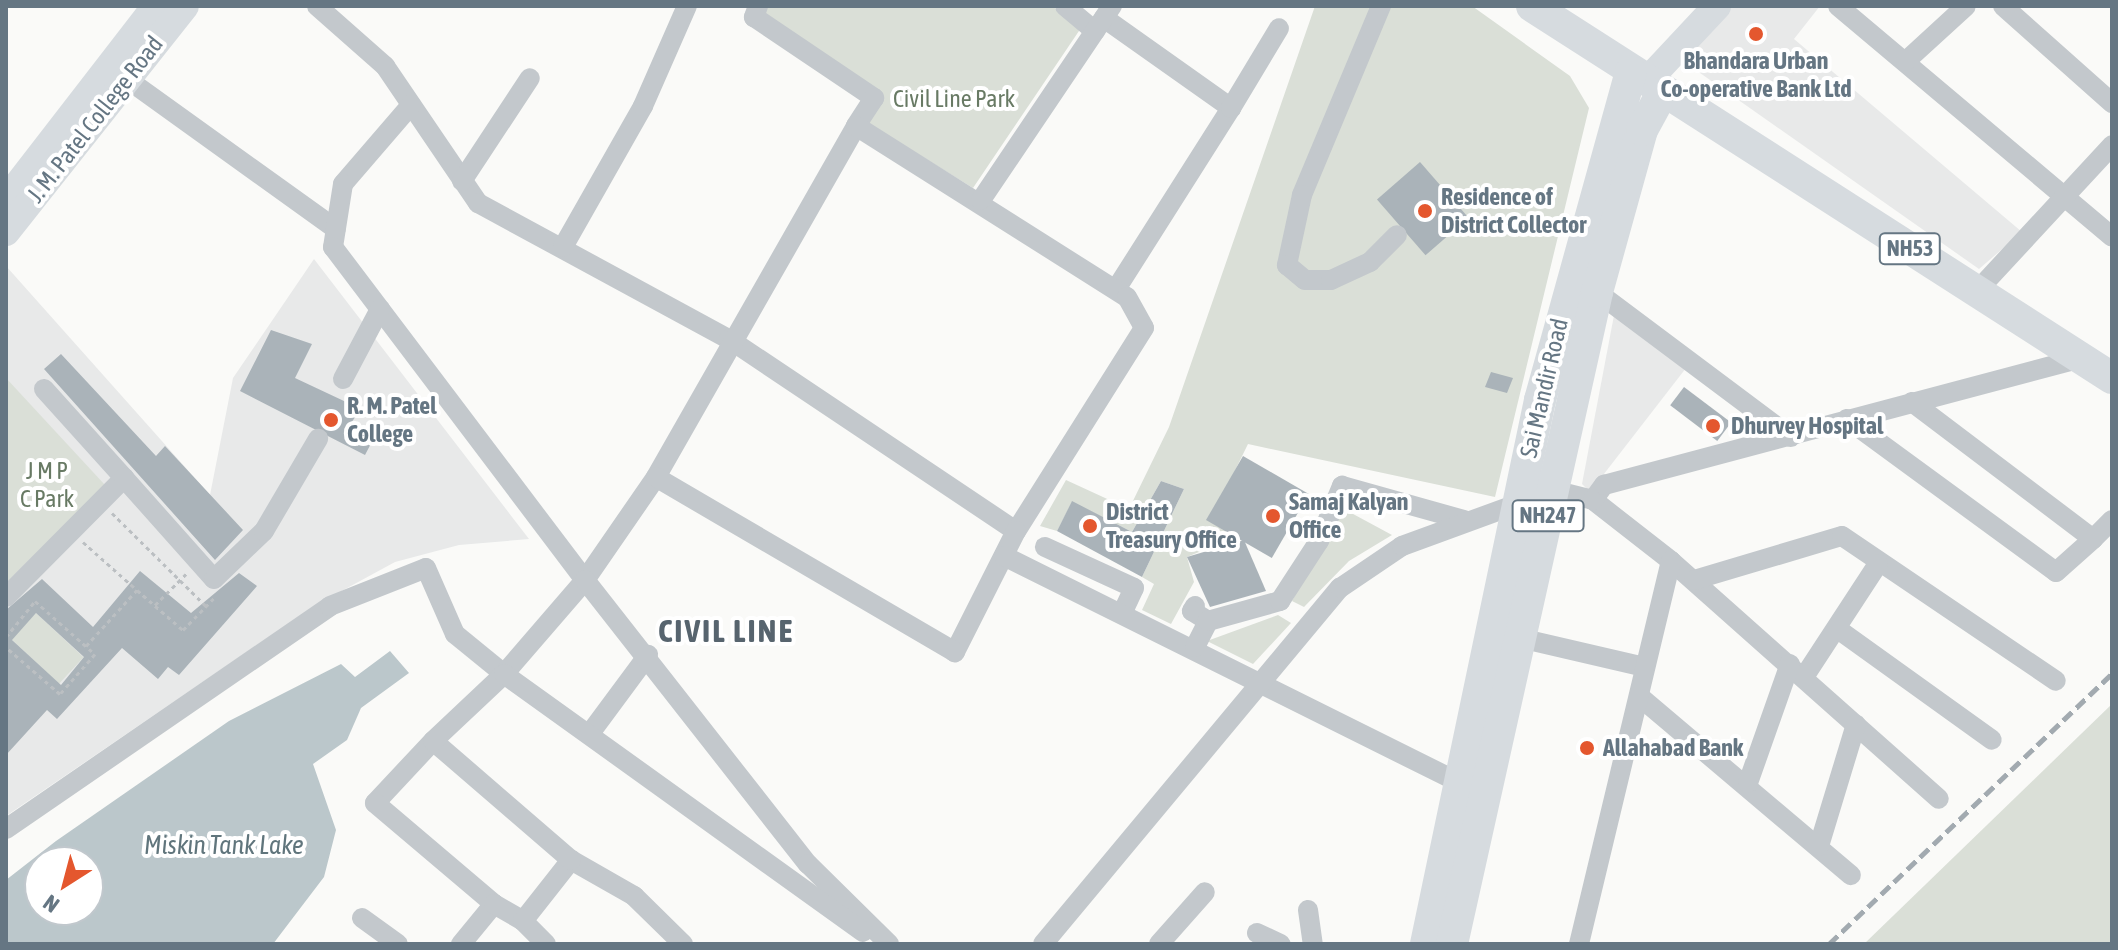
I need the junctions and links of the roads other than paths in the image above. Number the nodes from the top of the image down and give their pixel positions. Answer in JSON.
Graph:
{"nodes":[{"id":1,"x":156,"y":6,"type":"edge"},
{"id":2,"x":185,"y":6,"type":"edge"},
{"id":3,"x":317,"y":6,"type":"edge"},
{"id":4,"x":687,"y":6,"type":"edge"},
{"id":5,"x":758,"y":6,"type":"edge"},
{"id":6,"x":1065,"y":6,"type":"edge"},
{"id":7,"x":1381,"y":6,"type":"edge"},
{"id":8,"x":1532,"y":6,"type":"edge"},
{"id":9,"x":1717,"y":6,"type":"edge"},
{"id":10,"x":1838,"y":6,"type":"edge"},
{"id":11,"x":1966,"y":6,"type":"edge"},
{"id":12,"x":2003,"y":6,"type":"edge"},
{"id":13,"x":1104,"y":18,"type":"edge"},
{"id":14,"x":1279,"y":28,"type":"dead end"},
{"id":15,"x":1586,"y":43,"type":"junction"},
{"id":16,"x":1906,"y":61,"type":"junction"},
{"id":17,"x":530,"y":78,"type":"dead end"},
{"id":18,"x":127,"y":79,"type":"junction"},
{"id":19,"x":1646,"y":82,"type":"junction"},
{"id":20,"x":2112,"y":103,"type":"edge"},
{"id":21,"x":411,"y":105,"type":"junction"},
{"id":22,"x":1231,"y":108,"type":"junction"},
{"id":23,"x":1615,"y":111,"type":"junction"},
{"id":24,"x":1709,"y":120,"type":"junction"},
{"id":25,"x":856,"y":126,"type":"junction"},
{"id":26,"x":1642,"y":130,"type":"junction"},
{"id":27,"x":2112,"y":145,"type":"edge"},
{"id":28,"x":462,"y":181,"type":"junction"},
{"id":29,"x":2065,"y":199,"type":"junction"},
{"id":30,"x":6,"y":200,"type":"edge"},
{"id":31,"x":981,"y":200,"type":"junction"},
{"id":32,"x":336,"y":229,"type":"junction"},
{"id":33,"x":6,"y":232,"type":"edge"},
{"id":34,"x":1397,"y":235,"type":"dead end"},
{"id":35,"x":2112,"y":237,"type":"edge"},
{"id":36,"x":563,"y":247,"type":"junction"},
{"id":37,"x":1116,"y":289,"type":"junction"},
{"id":38,"x":1977,"y":291,"type":"junction"},
{"id":39,"x":1597,"y":292,"type":"junction"},
{"id":40,"x":380,"y":309,"type":"junction"},
{"id":41,"x":732,"y":341,"type":"junction"},
{"id":42,"x":2098,"y":363,"type":"edge"},
{"id":43,"x":343,"y":379,"type":"dead end"},
{"id":44,"x":44,"y":389,"type":"dead end"},
{"id":45,"x":1912,"y":402,"type":"junction"},
{"id":46,"x":1847,"y":419,"type":"junction"},
{"id":47,"x":1791,"y":437,"type":"junction"},
{"id":48,"x":318,"y":439,"type":"dead end"},
{"id":49,"x":656,"y":477,"type":"junction"},
{"id":50,"x":124,"y":478,"type":"junction"},
{"id":51,"x":1593,"y":500,"type":"junction"},
{"id":52,"x":1551,"y":501,"type":"junction"},
{"id":53,"x":1517,"y":504,"type":"junction"},
{"id":54,"x":1464,"y":520,"type":"junction"},
{"id":55,"x":2112,"y":520,"type":"edge"},
{"id":56,"x":1016,"y":531,"type":"junction"},
{"id":57,"x":2093,"y":539,"type":"junction"},
{"id":58,"x":1045,"y":547,"type":"dead end"},
{"id":59,"x":1004,"y":556,"type":"junction"},
{"id":60,"x":1671,"y":561,"type":"junction"},
{"id":61,"x":1878,"y":564,"type":"junction"},
{"id":62,"x":585,"y":580,"type":"junction"},
{"id":63,"x":1694,"y":580,"type":"junction"},
{"id":64,"x":6,"y":597,"type":"edge"},
{"id":65,"x":1281,"y":599,"type":"junction"},
{"id":66,"x":1123,"y":612,"type":"junction"},
{"id":67,"x":1312,"y":619,"type":"junction"},
{"id":68,"x":1839,"y":630,"type":"junction"},
{"id":69,"x":1520,"y":638,"type":"junction"},
{"id":70,"x":1195,"y":647,"type":"junction"},
{"id":71,"x":648,"y":655,"type":"junction"},
{"id":72,"x":1645,"y":667,"type":"junction"},
{"id":73,"x":1797,"y":671,"type":"junction"},
{"id":74,"x":504,"y":674,"type":"junction"},
{"id":75,"x":1260,"y":677,"type":"junction"},
{"id":76,"x":2056,"y":681,"type":"dead end"},
{"id":77,"x":1640,"y":697,"type":"junction"},
{"id":78,"x":1856,"y":724,"type":"junction"},
{"id":79,"x":591,"y":732,"type":"junction"},
{"id":80,"x":1992,"y":740,"type":"dead end"},
{"id":81,"x":433,"y":741,"type":"junction"},
{"id":82,"x":1458,"y":782,"type":"junction"},
{"id":83,"x":1748,"y":783,"type":"junction"},
{"id":84,"x":1939,"y":799,"type":"dead end"},
{"id":85,"x":6,"y":829,"type":"edge"},
{"id":86,"x":1819,"y":846,"type":"junction"},
{"id":87,"x":571,"y":860,"type":"junction"},
{"id":88,"x":1851,"y":875,"type":"dead end"},
{"id":89,"x":1205,"y":892,"type":"dead end"},
{"id":90,"x":494,"y":904,"type":"junction"},
{"id":91,"x":1308,"y":910,"type":"dead end"},
{"id":92,"x":362,"y":918,"type":"dead end"},
{"id":93,"x":523,"y":921,"type":"junction"},
{"id":94,"x":1257,"y":933,"type":"dead end"},
{"id":95,"x":398,"y":944,"type":"edge"},
{"id":96,"x":461,"y":944,"type":"edge"},
{"id":97,"x":546,"y":944,"type":"edge"},
{"id":98,"x":683,"y":944,"type":"edge"},
{"id":99,"x":880,"y":944,"type":"edge"},
{"id":100,"x":889,"y":944,"type":"edge"},
{"id":101,"x":1043,"y":944,"type":"edge"},
{"id":102,"x":1159,"y":944,"type":"edge"},
{"id":103,"x":1281,"y":944,"type":"edge"},
{"id":104,"x":1313,"y":944,"type":"edge"},
{"id":105,"x":1426,"y":944,"type":"edge"},
{"id":106,"x":1452,"y":944,"type":"edge"},
{"id":107,"x":1579,"y":944,"type":"edge"}],
"edges":[{"from":1,"to":30,"type":"main road","name":"J. M. Patel College Road"},
{"from":2,"to":18,"type":"main road","name":"J. M. Patel College Road"},
{"from":3,"to":21,"type":"street"},
{"from":4,"to":36,"type":"street"},
{"from":5,"to":25,"type":"street"},
{"from":6,"to":13,"type":"street"},
{"from":7,"to":34,"type":"street"},
{"from":8,"to":15,"type":"highway","number":"NH53"},
{"from":9,"to":19,"type":"main road"},
{"from":10,"to":16,"type":"street"},
{"from":11,"to":16,"type":"street"},
{"from":12,"to":20,"type":"street"},
{"from":13,"to":22,"type":"street"},
{"from":13,"to":31,"type":"street"},
{"from":14,"to":22,"type":"street"},
{"from":15,"to":19,"type":"highway","number":"NH53"},
{"from":15,"to":23,"type":"highway"},
{"from":16,"to":29,"type":"street"},
{"from":17,"to":28,"type":"street"},
{"from":18,"to":32,"type":"street"},
{"from":18,"to":33,"type":"main road","name":"J. M. Patel College Road"},
{"from":19,"to":23,"type":"highway","name":"Sai Mandir Road","number":"NH247"},
{"from":19,"to":24,"type":"highway","number":"NH53"},
{"from":19,"to":26,"type":"highway","name":"Sai Mandir Road","number":"NH247"},
{"from":21,"to":28,"type":"street"},
{"from":21,"to":32,"type":"street"},
{"from":22,"to":37,"type":"street"},
{"from":23,"to":53,"type":"highway","name":"Sai Mandir Road","number":"NH247"},
{"from":24,"to":26,"type":"highway"},
{"from":24,"to":38,"type":"highway","number":"NH53"},
{"from":25,"to":31,"type":"street"},
{"from":25,"to":41,"type":"street"},
{"from":26,"to":39,"type":"highway","name":"Sai Mandir Road","number":"NH247"},
{"from":27,"to":29,"type":"street"},
{"from":28,"to":36,"type":"street"},
{"from":29,"to":35,"type":"street"},
{"from":29,"to":38,"type":"street"},
{"from":31,"to":37,"type":"street"},
{"from":32,"to":40,"type":"street"},
{"from":36,"to":41,"type":"street"},
{"from":37,"to":56,"type":"street"},
{"from":38,"to":42,"type":"highway","number":"NH53"},
{"from":39,"to":47,"type":"street"},
{"from":39,"to":52,"type":"highway","name":"Sai Mandir Road","number":"NH247"},
{"from":40,"to":43,"type":"street"},
{"from":40,"to":62,"type":"street"},
{"from":41,"to":49,"type":"street"},
{"from":41,"to":56,"type":"street"},
{"from":42,"to":45,"type":"street"},
{"from":44,"to":50,"type":"street"},
{"from":45,"to":46,"type":"street"},
{"from":45,"to":57,"type":"street"},
{"from":46,"to":47,"type":"street"},
{"from":46,"to":57,"type":"street"},
{"from":47,"to":51,"type":"street"},
{"from":48,"to":50,"type":"street"},
{"from":49,"to":59,"type":"street"},
{"from":49,"to":62,"type":"street"},
{"from":50,"to":64,"type":"street"},
{"from":51,"to":52,"type":"street"},
{"from":51,"to":60,"type":"street"},
{"from":52,"to":53,"type":"highway","number":"NH247"},
{"from":52,"to":69,"type":"highway","name":"Sai Mandir Road","number":"NH247"},
{"from":53,"to":54,"type":"street"},
{"from":53,"to":82,"type":"highway","name":"Sai Mandir Road","number":"NH247"},
{"from":54,"to":65,"type":"street"},
{"from":54,"to":67,"type":"street"},
{"from":55,"to":57,"type":"street"},
{"from":56,"to":59,"type":"street"},
{"from":58,"to":66,"type":"street"},
{"from":59,"to":66,"type":"street"},
{"from":60,"to":63,"type":"street"},
{"from":60,"to":72,"type":"street"},
{"from":61,"to":63,"type":"street"},
{"from":61,"to":68,"type":"street"},
{"from":61,"to":76,"type":"street"},
{"from":62,"to":71,"type":"street"},
{"from":62,"to":74,"type":"street"},
{"from":63,"to":73,"type":"street"},
{"from":65,"to":67,"type":"street"},
{"from":65,"to":70,"type":"street"},
{"from":66,"to":70,"type":"street"},
{"from":67,"to":75,"type":"street"},
{"from":68,"to":73,"type":"street"},
{"from":68,"to":80,"type":"street"},
{"from":69,"to":72,"type":"street"},
{"from":69,"to":106,"type":"highway","name":"Sai Mandir Road","number":"NH247"},
{"from":70,"to":75,"type":"street"},
{"from":71,"to":79,"type":"street"},
{"from":71,"to":100,"type":"street"},
{"from":72,"to":77,"type":"street"},
{"from":73,"to":78,"type":"street"},
{"from":73,"to":83,"type":"street"},
{"from":74,"to":79,"type":"street"},
{"from":74,"to":81,"type":"street"},
{"from":74,"to":85,"type":"street"},
{"from":75,"to":82,"type":"street"},
{"from":75,"to":101,"type":"street"},
{"from":77,"to":83,"type":"street"},
{"from":77,"to":107,"type":"street"},
{"from":78,"to":84,"type":"street"},
{"from":78,"to":86,"type":"street"},
{"from":79,"to":99,"type":"street"},
{"from":81,"to":87,"type":"street"},
{"from":81,"to":90,"type":"street"},
{"from":82,"to":105,"type":"highway","name":"Sai Mandir Road","number":"NH247"},
{"from":83,"to":86,"type":"street"},
{"from":86,"to":88,"type":"street"},
{"from":87,"to":93,"type":"street"},
{"from":87,"to":98,"type":"street"},
{"from":89,"to":102,"type":"street"},
{"from":90,"to":93,"type":"street"},
{"from":90,"to":96,"type":"street"},
{"from":91,"to":104,"type":"street"},
{"from":92,"to":95,"type":"street"},
{"from":93,"to":97,"type":"street"},
{"from":94,"to":103,"type":"street"}]}
